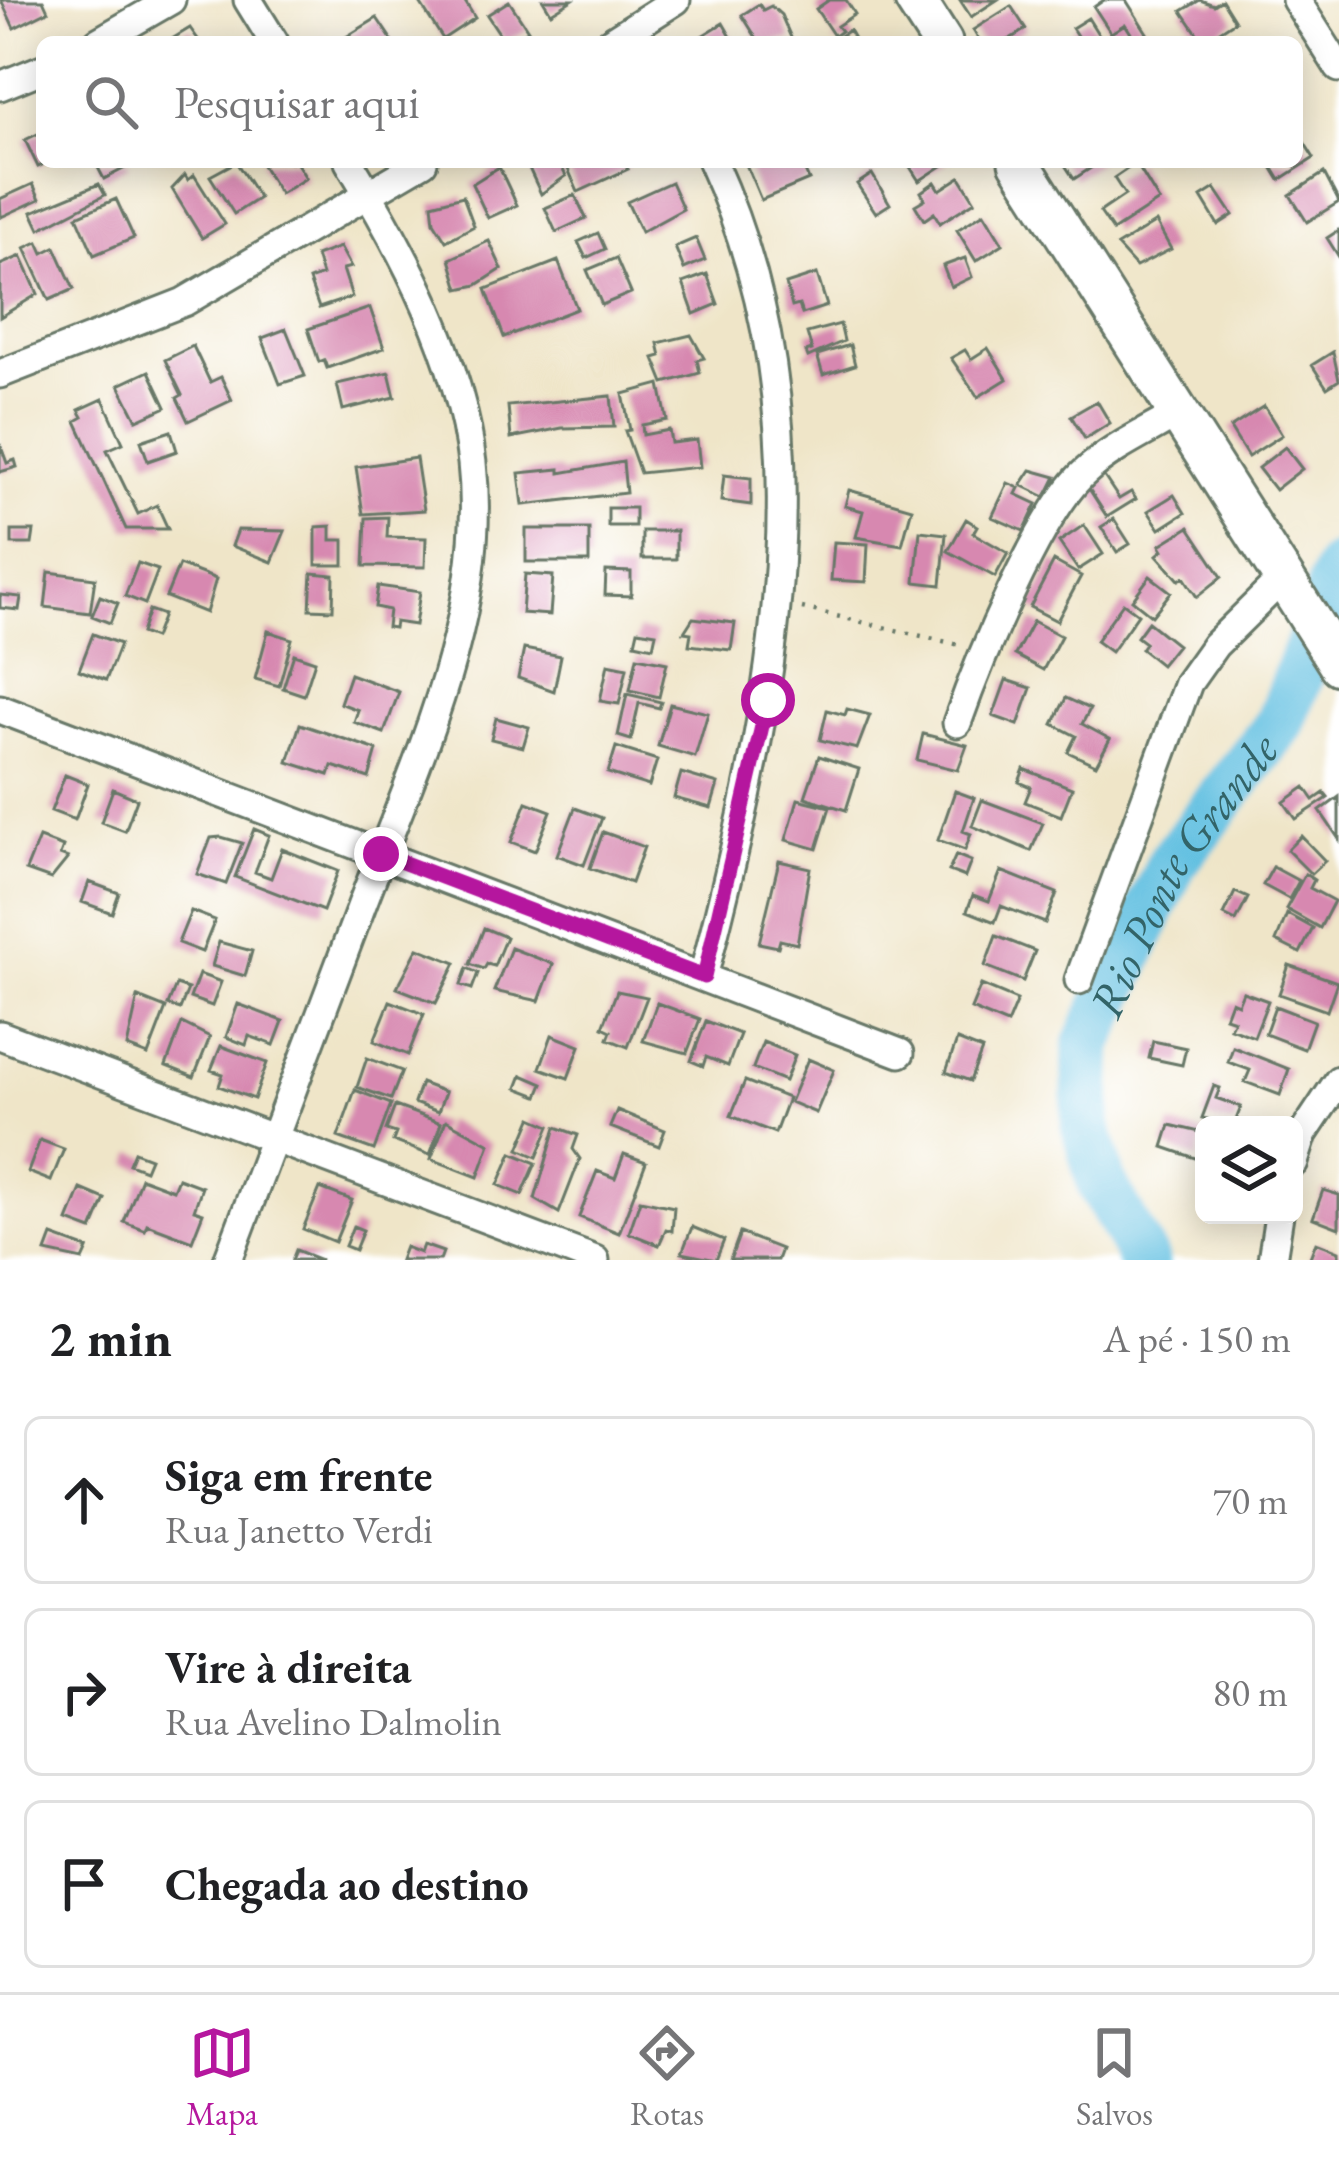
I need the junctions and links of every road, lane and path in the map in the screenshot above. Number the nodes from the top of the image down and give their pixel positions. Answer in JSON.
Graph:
{"nodes":[{"id":1,"x":171,"y":0,"type":"edge"},
{"id":2,"x":248,"y":0,"type":"edge"},
{"id":3,"x":676,"y":0,"type":"edge"},
{"id":4,"x":916,"y":0,"type":"edge"},
{"id":5,"x":1296,"y":0,"type":"edge"},
{"id":6,"x":643,"y":33,"type":"edge"},
{"id":7,"x":108,"y":36,"type":"edge"},
{"id":8,"x":270,"y":36,"type":"edge"},
{"id":9,"x":938,"y":36,"type":"edge"},
{"id":10,"x":1339,"y":68,"type":"edge"},
{"id":11,"x":36,"y":71,"type":"edge"},
{"id":12,"x":0,"y":86,"type":"edge"},
{"id":13,"x":353,"y":168,"type":"edge"},
{"id":14,"x":414,"y":168,"type":"edge"},
{"id":15,"x":714,"y":168,"type":"edge"},
{"id":16,"x":1023,"y":168,"type":"edge"},
{"id":17,"x":370,"y":196,"type":"junction"},
{"id":18,"x":0,"y":374,"type":"edge"},
{"id":19,"x":1179,"y":413,"type":"junction"},
{"id":20,"x":1283,"y":578,"type":"junction"},
{"id":21,"x":780,"y":603,"type":"junction"},
{"id":22,"x":1325,"y":643,"type":"edge"},
{"id":23,"x":983,"y":650,"type":"junction"},
{"id":24,"x":0,"y":709,"type":"edge"},
{"id":25,"x":956,"y":723,"type":"dead end"},
{"id":26,"x":381,"y":854,"type":"junction"},
{"id":27,"x":704,"y":977,"type":"junction"},
{"id":28,"x":1079,"y":980,"type":"dead end"},
{"id":29,"x":0,"y":1035,"type":"edge"},
{"id":30,"x":900,"y":1053,"type":"dead end"},
{"id":31,"x":1339,"y":1080,"type":"edge"},
{"id":32,"x":1303,"y":1134,"type":"edge"},
{"id":33,"x":274,"y":1138,"type":"junction"},
{"id":34,"x":1278,"y":1224,"type":"edge"},
{"id":35,"x":227,"y":1260,"type":"edge"},
{"id":36,"x":596,"y":1260,"type":"edge"},
{"id":37,"x":1272,"y":1260,"type":"edge"}],
"edges":[{"from":1,"to":7,"type":"street"},
{"from":2,"to":8,"type":"street"},
{"from":3,"to":6,"type":"street"},
{"from":4,"to":9,"type":"main road"},
{"from":5,"to":10,"type":"street"},
{"from":11,"to":12,"type":"street"},
{"from":13,"to":17,"type":"street"},
{"from":14,"to":17,"type":"street"},
{"from":15,"to":21,"type":"street"},
{"from":16,"to":19,"type":"main road"},
{"from":17,"to":18,"type":"street"},
{"from":17,"to":26,"type":"street"},
{"from":19,"to":20,"type":"main road"},
{"from":19,"to":23,"type":"street"},
{"from":20,"to":22,"type":"main road"},
{"from":20,"to":28,"type":"street"},
{"from":21,"to":23,"type":"path"},
{"from":21,"to":27,"type":"street"},
{"from":23,"to":25,"type":"street"},
{"from":24,"to":26,"type":"street"},
{"from":26,"to":27,"type":"street"},
{"from":26,"to":33,"type":"street"},
{"from":27,"to":30,"type":"street"},
{"from":29,"to":33,"type":"street"},
{"from":31,"to":32,"type":"street"},
{"from":33,"to":35,"type":"street"},
{"from":33,"to":36,"type":"street"},
{"from":34,"to":37,"type":"street"}]}
